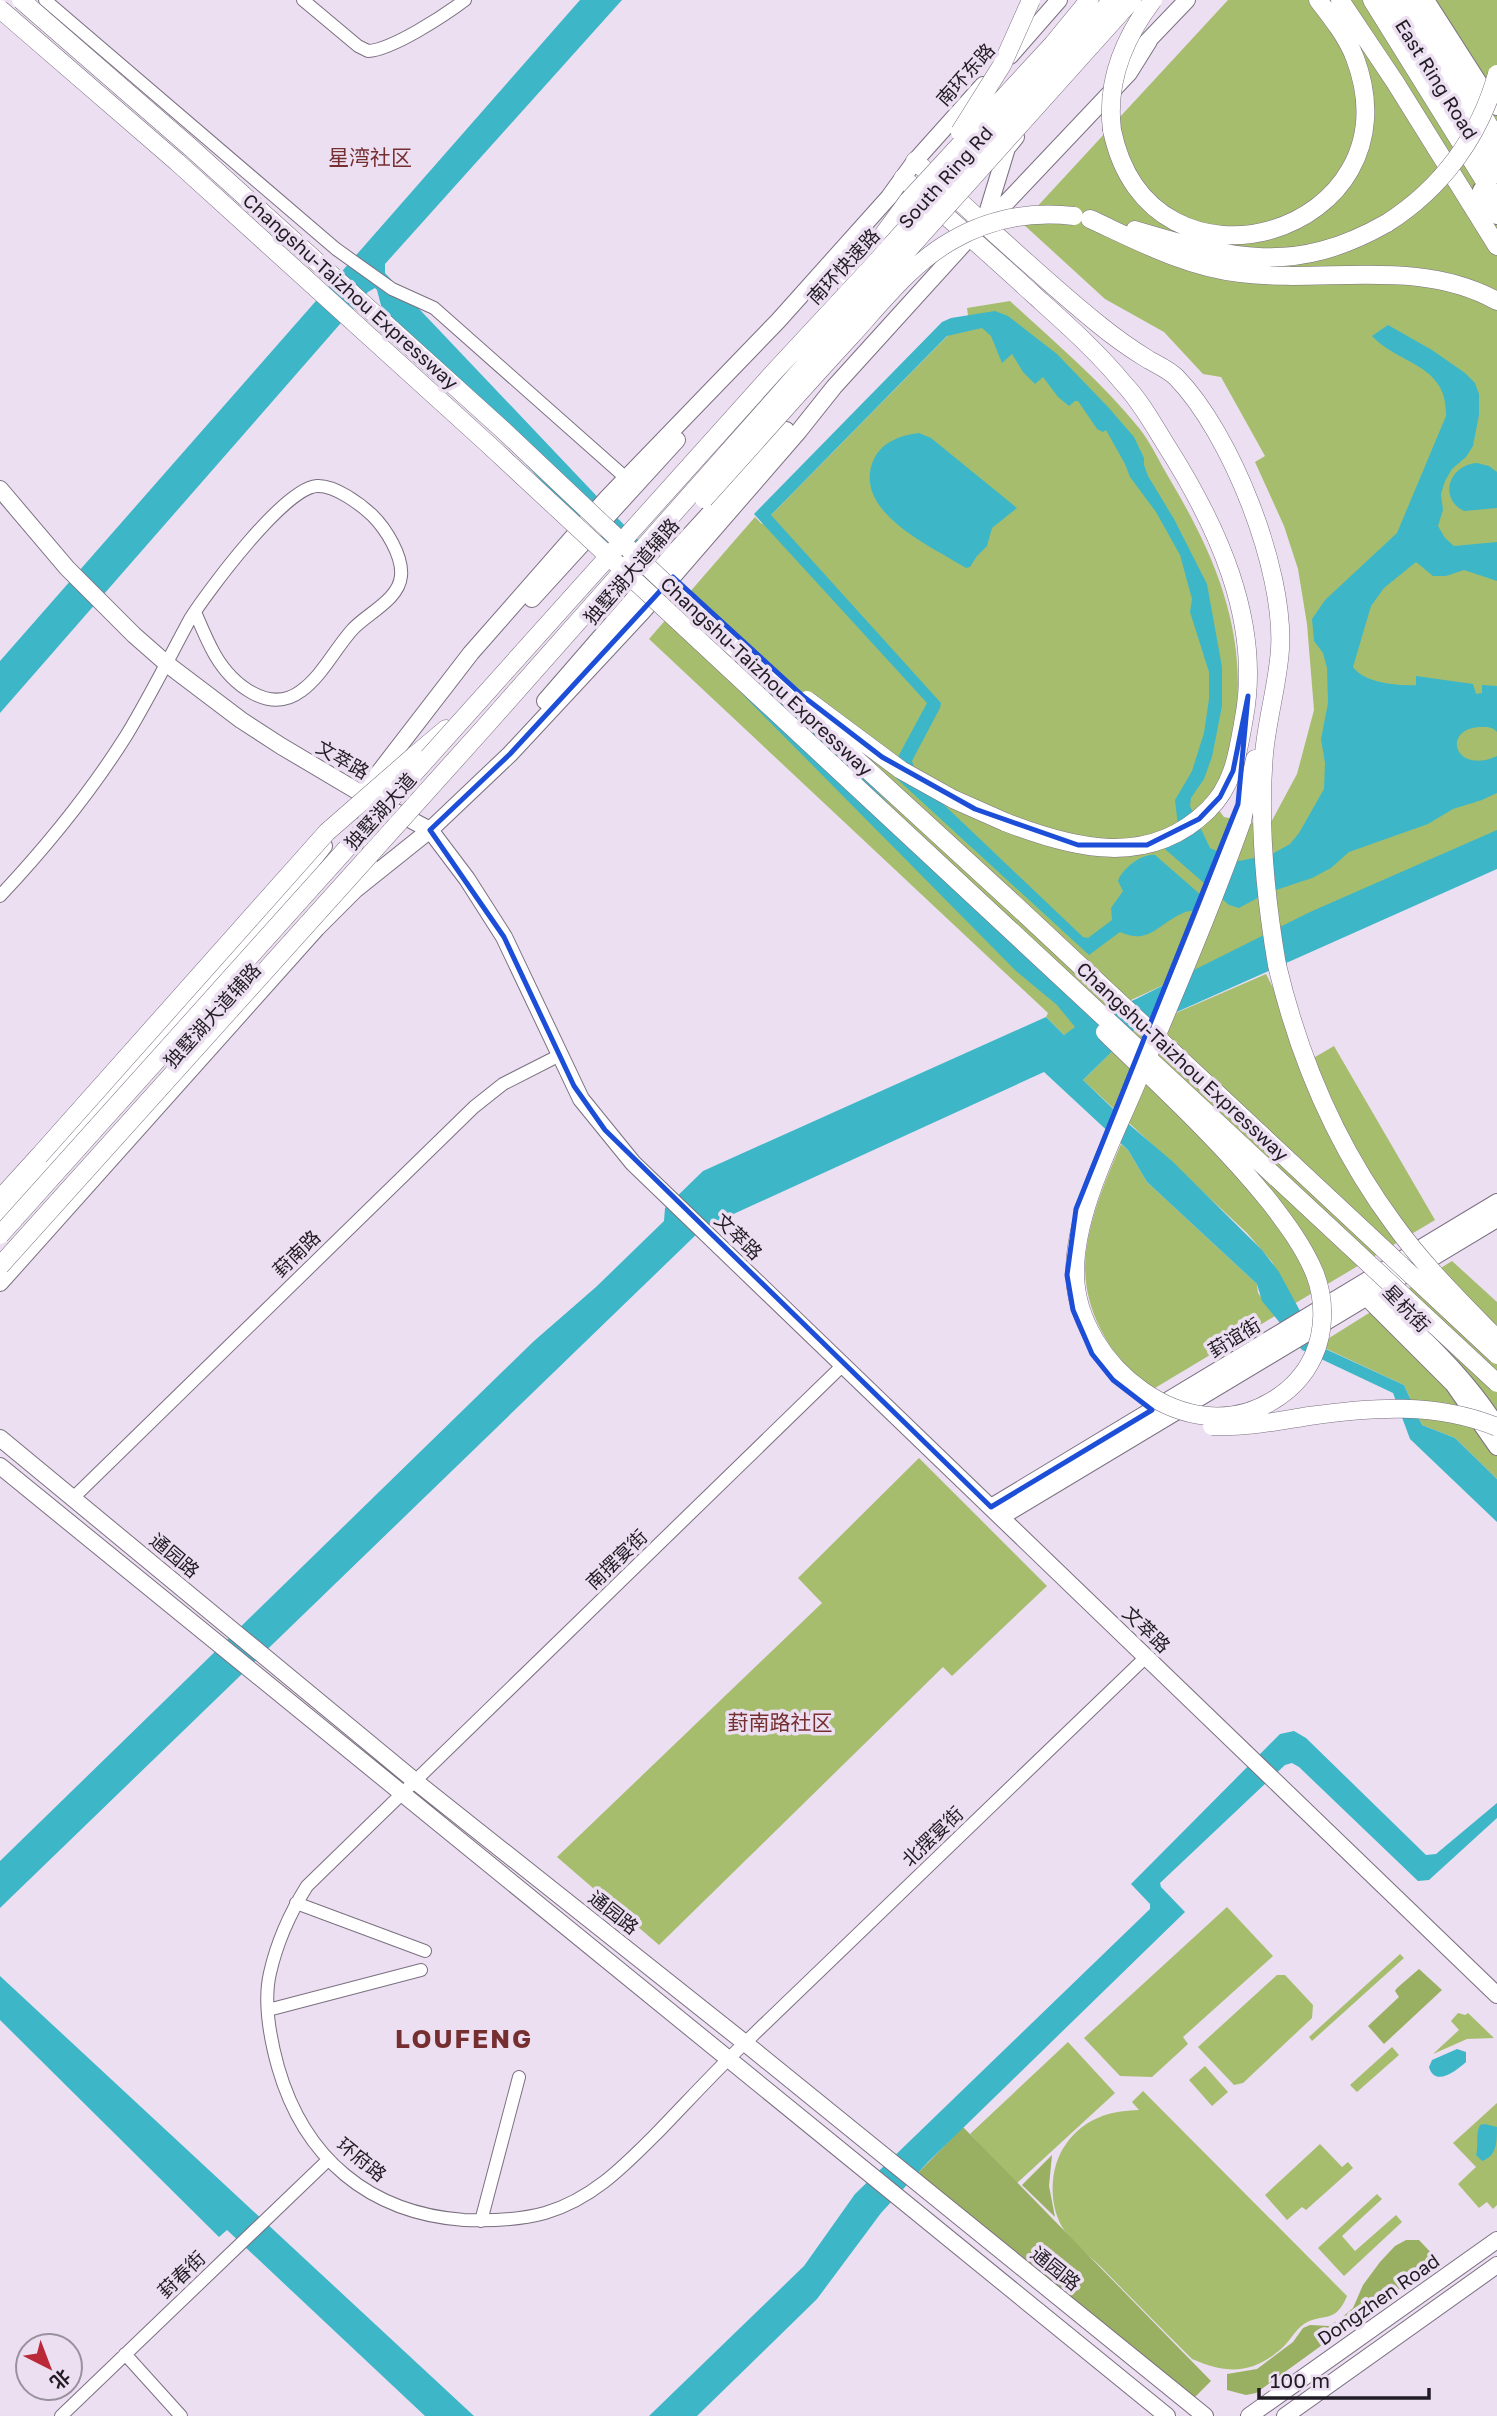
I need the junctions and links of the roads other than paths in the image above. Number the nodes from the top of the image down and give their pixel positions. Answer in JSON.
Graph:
{"nodes":[{"id":1,"x":21,"y":0,"type":"edge"},
{"id":2,"x":45,"y":0,"type":"edge"},
{"id":3,"x":303,"y":0,"type":"edge"},
{"id":4,"x":466,"y":0,"type":"edge"},
{"id":5,"x":1031,"y":0,"type":"edge"},
{"id":6,"x":1059,"y":0,"type":"edge"},
{"id":7,"x":1089,"y":0,"type":"edge"},
{"id":8,"x":1111,"y":0,"type":"edge"},
{"id":9,"x":1132,"y":0,"type":"edge"},
{"id":10,"x":1141,"y":0,"type":"edge"},
{"id":11,"x":1153,"y":0,"type":"edge"},
{"id":12,"x":1187,"y":0,"type":"edge"},
{"id":13,"x":1318,"y":0,"type":"edge"},
{"id":14,"x":1340,"y":0,"type":"edge"},
{"id":15,"x":1364,"y":0,"type":"edge"},
{"id":16,"x":1372,"y":0,"type":"edge"},
{"id":17,"x":1389,"y":0,"type":"edge"},
{"id":18,"x":1400,"y":0,"type":"edge"},
{"id":19,"x":1413,"y":0,"type":"edge"},
{"id":20,"x":1426,"y":0,"type":"edge"},
{"id":21,"x":0,"y":9,"type":"edge"},
{"id":22,"x":1497,"y":74,"type":"edge"},
{"id":23,"x":1497,"y":107,"type":"edge"},
{"id":24,"x":1497,"y":139,"type":"edge"},
{"id":25,"x":1497,"y":157,"type":"edge"},
{"id":26,"x":915,"y":161,"type":"junction"},
{"id":27,"x":1497,"y":174,"type":"edge"},
{"id":28,"x":903,"y":178,"type":"junction"},
{"id":29,"x":908,"y":201,"type":"junction"},
{"id":30,"x":1497,"y":201,"type":"edge"},
{"id":31,"x":1497,"y":216,"type":"edge"},
{"id":32,"x":1090,"y":219,"type":"junction"},
{"id":33,"x":984,"y":223,"type":"junction"},
{"id":34,"x":970,"y":237,"type":"junction"},
{"id":35,"x":1497,"y":246,"type":"edge"},
{"id":36,"x":1497,"y":301,"type":"edge"},
{"id":37,"x":778,"y":321,"type":"junction"},
{"id":38,"x":820,"y":321,"type":"junction"},
{"id":39,"x":774,"y":372,"type":"joint"},
{"id":40,"x":789,"y":383,"type":"joint"},
{"id":41,"x":503,"y":430,"type":"junction"},
{"id":42,"x":626,"y":478,"type":"junction"},
{"id":43,"x":0,"y":489,"type":"edge"},
{"id":44,"x":612,"y":503,"type":"junction"},
{"id":45,"x":195,"y":612,"type":"junction"},
{"id":46,"x":167,"y":664,"type":"junction"},
{"id":47,"x":1272,"y":694,"type":"junction"},
{"id":48,"x":1248,"y":696,"type":"junction"},
{"id":49,"x":481,"y":700,"type":"junction"},
{"id":50,"x":362,"y":794,"type":"junction"},
{"id":51,"x":1237,"y":821,"type":"junction"},
{"id":52,"x":430,"y":830,"type":"junction"},
{"id":53,"x":375,"y":848,"type":"junction"},
{"id":54,"x":355,"y":890,"type":"junction"},
{"id":55,"x":0,"y":896,"type":"edge"},
{"id":56,"x":1012,"y":933,"type":"junction"},
{"id":57,"x":560,"y":1055,"type":"junction"},
{"id":58,"x":39,"y":1164,"type":"junction"},
{"id":59,"x":5,"y":1194,"type":"edge"},
{"id":60,"x":1497,"y":1202,"type":"edge"},
{"id":61,"x":0,"y":1217,"type":"edge"},
{"id":62,"x":1497,"y":1219,"type":"edge"},
{"id":63,"x":0,"y":1235,"type":"edge"},
{"id":64,"x":0,"y":1244,"type":"edge"},
{"id":65,"x":0,"y":1266,"type":"edge"},
{"id":66,"x":0,"y":1283,"type":"edge"},
{"id":67,"x":1369,"y":1291,"type":"junction"},
{"id":68,"x":1497,"y":1339,"type":"edge"},
{"id":69,"x":1497,"y":1355,"type":"edge"},
{"id":70,"x":843,"y":1365,"type":"junction"},
{"id":71,"x":1497,"y":1383,"type":"edge"},
{"id":72,"x":1497,"y":1427,"type":"edge"},
{"id":73,"x":0,"y":1438,"type":"edge"},
{"id":74,"x":1497,"y":1447,"type":"edge"},
{"id":75,"x":0,"y":1466,"type":"edge"},
{"id":76,"x":73,"y":1498,"type":"junction"},
{"id":77,"x":996,"y":1512,"type":"junction"},
{"id":78,"x":1146,"y":1657,"type":"junction"},
{"id":79,"x":415,"y":1782,"type":"junction"},
{"id":80,"x":402,"y":1794,"type":"junction"},
{"id":81,"x":296,"y":1903,"type":"junction"},
{"id":82,"x":425,"y":1951,"type":"dead end"},
{"id":83,"x":421,"y":1970,"type":"dead end"},
{"id":84,"x":1497,"y":1995,"type":"edge"},
{"id":85,"x":268,"y":2010,"type":"junction"},
{"id":86,"x":745,"y":2043,"type":"junction"},
{"id":87,"x":729,"y":2060,"type":"junction"},
{"id":88,"x":519,"y":2077,"type":"dead end"},
{"id":89,"x":328,"y":2160,"type":"junction"},
{"id":90,"x":481,"y":2221,"type":"junction"},
{"id":91,"x":1497,"y":2240,"type":"edge"},
{"id":92,"x":1497,"y":2265,"type":"edge"},
{"id":93,"x":125,"y":2354,"type":"junction"},
{"id":94,"x":61,"y":2416,"type":"edge"},
{"id":95,"x":181,"y":2416,"type":"edge"},
{"id":96,"x":1167,"y":2416,"type":"edge"},
{"id":97,"x":1205,"y":2416,"type":"edge"},
{"id":98,"x":1249,"y":2416,"type":"edge"},
{"id":99,"x":1285,"y":2416,"type":"edge"}],
"edges":[{"from":1,"to":41,"type":"highway","name":"Changshu-Taizhou Expressway","bridge":true},
{"from":2,"to":42,"type":"street"},
{"from":3,"to":4,"type":"street"},
{"from":5,"to":29,"type":"highway","bridge":true},
{"from":6,"to":26,"type":"main road","name":"南环东路"},
{"from":7,"to":29,"type":"highway","bridge":true},
{"from":8,"to":38,"type":"highway","name":"南环快速路","bridge":true},
{"from":9,"to":40,"type":"highway","name":"South Ring Rd","bridge":true},
{"from":10,"to":33,"type":"main road"},
{"from":11,"to":13,"type":"highway","bridge":true},
{"from":12,"to":33,"type":"main road"},
{"from":14,"to":35,"type":"highway"},
{"from":15,"to":31,"type":"main road","name":"East Ring Road"},
{"from":16,"to":30,"type":"highway"},
{"from":17,"to":27,"type":"highway"},
{"from":18,"to":25,"type":"main road","name":"East Ring Road"},
{"from":19,"to":24,"type":"highway"},
{"from":20,"to":23,"type":"main road"},
{"from":21,"to":56,"type":"highway","name":"Changshu-Taizhou Expressway","bridge":true},
{"from":22,"to":32,"type":"highway","bridge":true},
{"from":26,"to":28,"type":"main road","name":"南环东路"},
{"from":26,"to":33,"type":"highway"},
{"from":28,"to":34,"type":"highway"},
{"from":28,"to":37,"type":"main road","name":"独墅湖大道辅路"},
{"from":29,"to":38,"type":"highway","bridge":true},
{"from":32,"to":36,"type":"highway"},
{"from":32,"to":53,"type":"highway","bridge":true},
{"from":33,"to":34,"type":"main road"},
{"from":33,"to":47,"type":"highway"},
{"from":34,"to":48,"type":"highway"},
{"from":34,"to":52,"type":"main road","name":"独墅湖大道辅路","bridge":true},
{"from":37,"to":42,"type":"main road","name":"独墅湖大道辅路"},
{"from":37,"to":44,"type":"main road","name":"独墅湖大道辅路"},
{"from":38,"to":39,"type":"highway","name":"南环快速路","bridge":true},
{"from":39,"to":49,"type":"highway","name":"独墅湖大道","bridge":true},
{"from":40,"to":53,"type":"highway","name":"独墅湖大道","bridge":true},
{"from":41,"to":48,"type":"highway","bridge":true},
{"from":41,"to":69,"type":"highway","name":"Changshu-Taizhou Expressway","bridge":true},
{"from":42,"to":44,"type":"main road","name":"独墅湖大道辅路"},
{"from":43,"to":46,"type":"main road","name":"文萃路"},
{"from":44,"to":50,"type":"main road","name":"独墅湖大道辅路","bridge":true},
{"from":45,"to":45,"type":"street"},
{"from":45,"to":46,"type":"street"},
{"from":46,"to":50,"type":"main road","name":"文萃路"},
{"from":46,"to":55,"type":"street"},
{"from":47,"to":51,"type":"highway"},
{"from":47,"to":68,"type":"highway","bridge":true},
{"from":48,"to":51,"type":"highway"},
{"from":49,"to":58,"type":"highway","bridge":true},
{"from":49,"to":63,"type":"highway","name":"独墅湖大道","bridge":true},
{"from":50,"to":52,"type":"main road","name":"文萃路"},
{"from":50,"to":54,"type":"main road"},
{"from":50,"to":58,"type":"main road","name":"独墅湖大道辅路"},
{"from":51,"to":56,"type":"highway","bridge":true},
{"from":51,"to":72,"type":"highway","bridge":true},
{"from":52,"to":54,"type":"main road","name":"独墅湖大道辅路"},
{"from":52,"to":57,"type":"main road","name":"文萃路"},
{"from":53,"to":65,"type":"highway","name":"独墅湖大道","bridge":true},
{"from":54,"to":66,"type":"main road","name":"独墅湖大道辅路"},
{"from":56,"to":71,"type":"highway","name":"Changshu-Taizhou Expressway","bridge":true},
{"from":57,"to":70,"type":"main road","name":"文萃路"},
{"from":57,"to":76,"type":"street","name":"葑南路"},
{"from":58,"to":59,"type":"highway"},
{"from":58,"to":61,"type":"main road","name":"独墅湖大道辅路"},
{"from":58,"to":64,"type":"main road"},
{"from":59,"to":61,"type":"highway"},
{"from":60,"to":67,"type":"main road","name":"葑谊街"},
{"from":62,"to":67,"type":"main road","name":"葑谊街"},
{"from":67,"to":72,"type":"main road","name":"星杭街"},
{"from":67,"to":74,"type":"main road","name":"星杭街"},
{"from":67,"to":77,"type":"main road","name":"葑谊街"},
{"from":70,"to":77,"type":"main road","name":"文萃路"},
{"from":70,"to":79,"type":"street","name":"南摆宴街"},
{"from":73,"to":76,"type":"main road","name":"通园路"},
{"from":75,"to":80,"type":"main road"},
{"from":76,"to":79,"type":"main road","name":"通园路"},
{"from":77,"to":78,"type":"main road","name":"文萃路"},
{"from":78,"to":84,"type":"main road","name":"文萃路"},
{"from":78,"to":86,"type":"street","name":"北摆宴街"},
{"from":79,"to":80,"type":"street","name":"环府路"},
{"from":79,"to":86,"type":"main road","name":"通园路"},
{"from":80,"to":81,"type":"street","name":"环府路"},
{"from":80,"to":87,"type":"main road"},
{"from":81,"to":82,"type":"street"},
{"from":81,"to":85,"type":"street","name":"环府路"},
{"from":83,"to":85,"type":"street"},
{"from":85,"to":89,"type":"street","name":"环府路"},
{"from":86,"to":87,"type":"street","name":"环府路"},
{"from":86,"to":97,"type":"main road","name":"通园路"},
{"from":87,"to":90,"type":"street","name":"环府路"},
{"from":87,"to":96,"type":"main road"},
{"from":88,"to":90,"type":"street"},
{"from":89,"to":90,"type":"street","name":"环府路"},
{"from":89,"to":93,"type":"street","name":"葑春街"},
{"from":91,"to":98,"type":"main road","name":"Dongzhen Road"},
{"from":92,"to":99,"type":"main road"},
{"from":93,"to":94,"type":"street","name":"葑春街"},
{"from":93,"to":95,"type":"street"}]}
